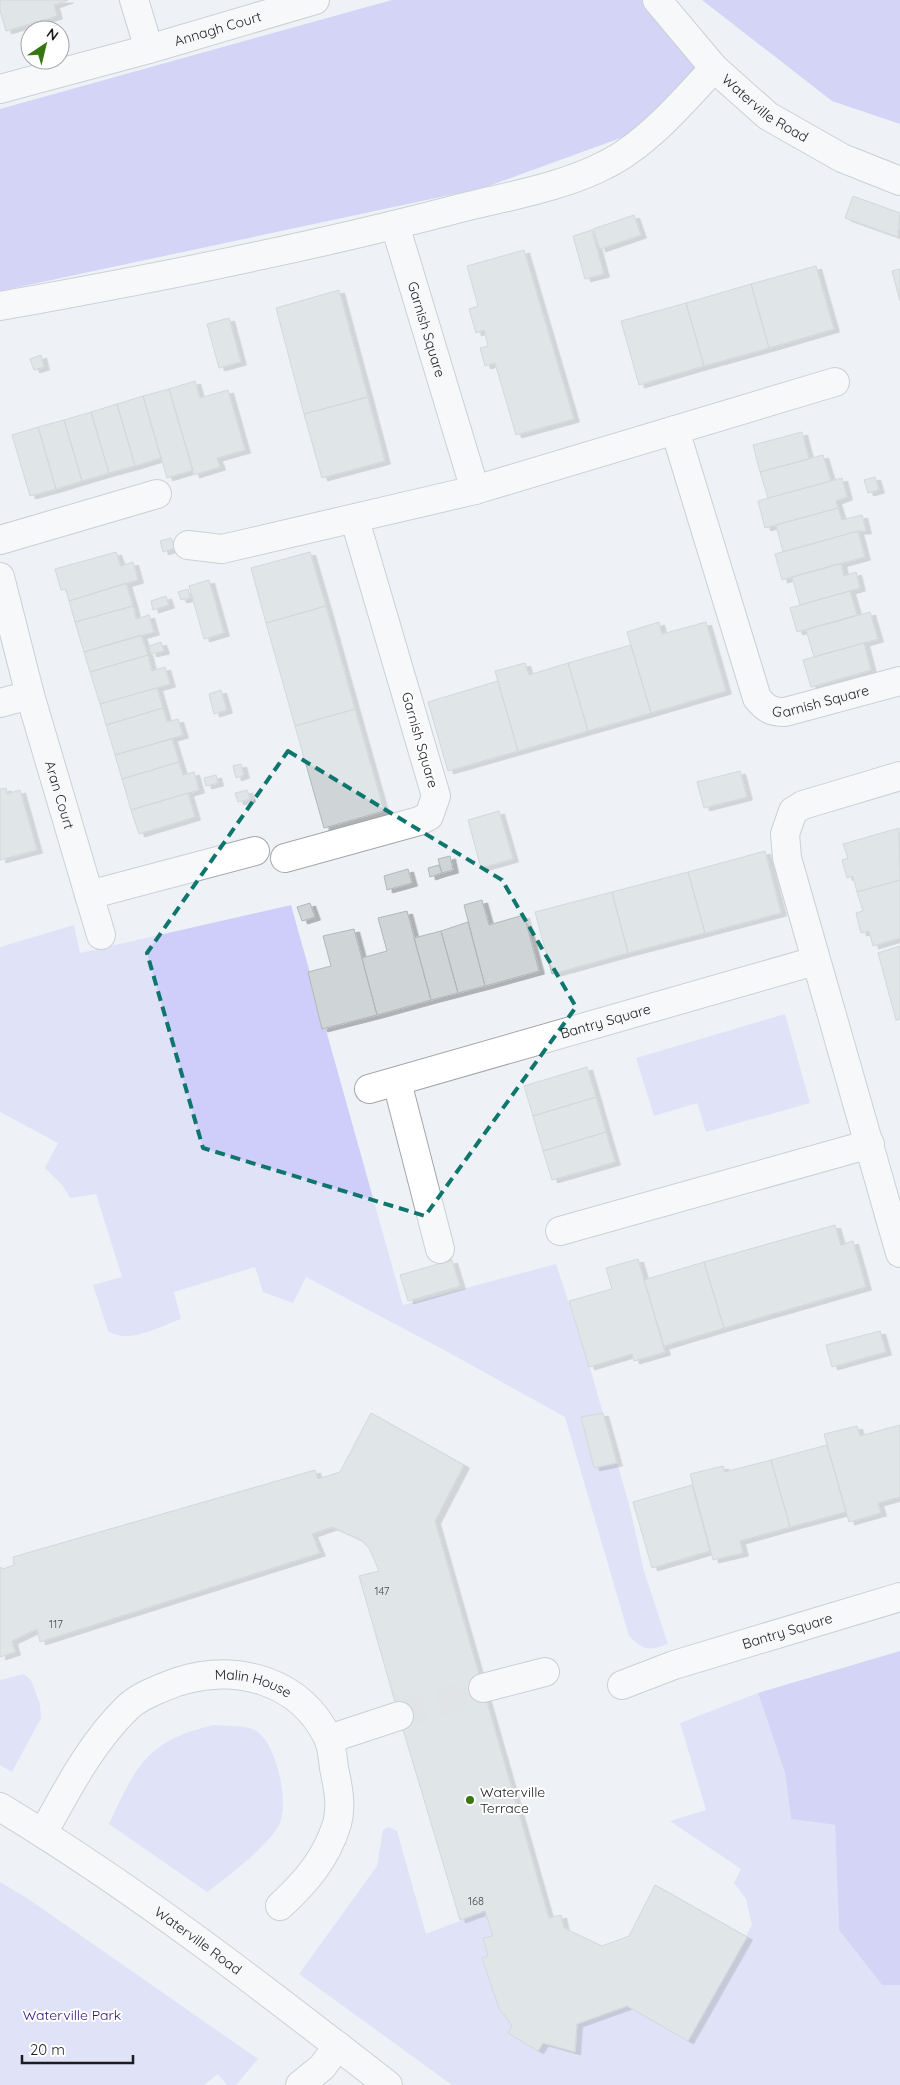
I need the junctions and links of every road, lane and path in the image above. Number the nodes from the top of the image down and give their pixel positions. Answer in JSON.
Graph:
{"nodes":[{"id":1,"x":134,"y":0,"type":"edge"},
{"id":2,"x":314,"y":0,"type":"edge"},
{"id":3,"x":657,"y":0,"type":"edge"},
{"id":4,"x":150,"y":49,"type":"junction"},
{"id":5,"x":714,"y":68,"type":"junction"},
{"id":6,"x":0,"y":89,"type":"edge"},
{"id":7,"x":900,"y":181,"type":"edge"},
{"id":8,"x":395,"y":225,"type":"junction"},
{"id":9,"x":0,"y":306,"type":"edge"},
{"id":10,"x":835,"y":382,"type":"dead end"},
{"id":11,"x":675,"y":430,"type":"junction"},
{"id":12,"x":475,"y":490,"type":"junction"},
{"id":13,"x":157,"y":494,"type":"dead end"},
{"id":14,"x":355,"y":520,"type":"junction"},
{"id":15,"x":0,"y":540,"type":"edge"},
{"id":16,"x":188,"y":545,"type":"dead end"},
{"id":17,"x":0,"y":577,"type":"edge"},
{"id":18,"x":900,"y":681,"type":"edge"},
{"id":19,"x":30,"y":694,"type":"junction"},
{"id":20,"x":0,"y":703,"type":"edge"},
{"id":21,"x":900,"y":776,"type":"edge"},
{"id":22,"x":255,"y":851,"type":"dead end"},
{"id":23,"x":285,"y":858,"type":"dead end"},
{"id":24,"x":89,"y":895,"type":"junction"},
{"id":25,"x":101,"y":935,"type":"dead end"},
{"id":26,"x":815,"y":961,"type":"junction"},
{"id":27,"x":397,"y":1082,"type":"junction"},
{"id":28,"x":369,"y":1089,"type":"dead end"},
{"id":29,"x":870,"y":1144,"type":"junction"},
{"id":30,"x":560,"y":1231,"type":"dead end"},
{"id":31,"x":440,"y":1249,"type":"dead end"},
{"id":32,"x":900,"y":1253,"type":"edge"},
{"id":33,"x":900,"y":1597,"type":"edge"},
{"id":34,"x":545,"y":1672,"type":"dead end"},
{"id":35,"x":622,"y":1685,"type":"dead end"},
{"id":36,"x":483,"y":1688,"type":"tunnel mouth"},
{"id":37,"x":399,"y":1716,"type":"tunnel mouth"},
{"id":38,"x":329,"y":1739,"type":"junction"},
{"id":39,"x":0,"y":1807,"type":"edge"},
{"id":40,"x":43,"y":1833,"type":"junction"},
{"id":41,"x":280,"y":1906,"type":"dead end"},
{"id":42,"x":338,"y":2046,"type":"junction"},
{"id":43,"x":300,"y":2085,"type":"edge"},
{"id":44,"x":388,"y":2085,"type":"edge"}],
"edges":[{"from":1,"to":4,"type":"street"},
{"from":2,"to":4,"type":"street","name":"Annagh Court"},
{"from":3,"to":5,"type":"street","name":"Waterville Road"},
{"from":4,"to":6,"type":"street","name":"Annagh Court"},
{"from":5,"to":7,"type":"street","name":"Waterville Road"},
{"from":5,"to":8,"type":"street"},
{"from":8,"to":9,"type":"street"},
{"from":8,"to":12,"type":"street","name":"Garnish Square"},
{"from":10,"to":11,"type":"street"},
{"from":11,"to":12,"type":"street"},
{"from":11,"to":18,"type":"street","name":"Garnish Square"},
{"from":12,"to":14,"type":"street"},
{"from":13,"to":15,"type":"street"},
{"from":14,"to":16,"type":"street"},
{"from":14,"to":23,"type":"street","name":"Garnish Square"},
{"from":17,"to":19,"type":"street","name":"Aran Court"},
{"from":19,"to":20,"type":"street"},
{"from":19,"to":24,"type":"street","name":"Aran Court"},
{"from":21,"to":26,"type":"street"},
{"from":22,"to":24,"type":"street"},
{"from":24,"to":25,"type":"street","name":"Aran Court"},
{"from":26,"to":27,"type":"street","name":"Bantry Square"},
{"from":26,"to":29,"type":"street"},
{"from":27,"to":28,"type":"street","name":"Bantry Square"},
{"from":27,"to":31,"type":"street"},
{"from":29,"to":30,"type":"street"},
{"from":29,"to":32,"type":"street"},
{"from":33,"to":35,"type":"street","name":"Bantry Square"},
{"from":34,"to":36,"type":"street"},
{"from":37,"to":38,"type":"street"},
{"from":38,"to":40,"type":"street","name":"Malin House"},
{"from":38,"to":41,"type":"street","name":"Malin House"},
{"from":39,"to":40,"type":"street","name":"Waterville Road"},
{"from":40,"to":42,"type":"street","name":"Waterville Road"},
{"from":42,"to":43,"type":"street"},
{"from":42,"to":44,"type":"street","name":"Waterville Road"}]}
